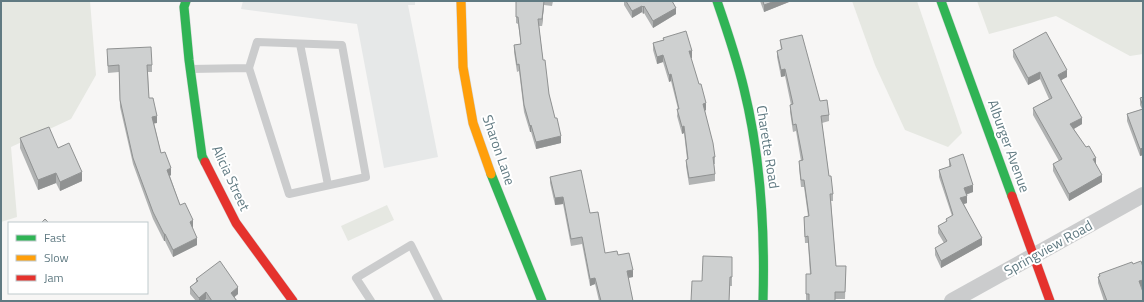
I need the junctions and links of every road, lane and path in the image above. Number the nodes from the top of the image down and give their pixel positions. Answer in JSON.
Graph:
{"nodes":[{"id":1,"x":186,"y":1,"type":"edge"},
{"id":2,"x":461,"y":1,"type":"edge"},
{"id":3,"x":717,"y":1,"type":"edge"},
{"id":4,"x":941,"y":1,"type":"edge"},
{"id":5,"x":300,"y":44,"type":"junction"},
{"id":6,"x":249,"y":68,"type":"junction"},
{"id":7,"x":190,"y":69,"type":"junction"},
{"id":8,"x":328,"y":185,"type":"junction"},
{"id":9,"x":1143,"y":195,"type":"edge"},
{"id":10,"x":1035,"y":255,"type":"junction"},
{"id":11,"x":293,"y":301,"type":"edge"},
{"id":12,"x":371,"y":301,"type":"edge"},
{"id":13,"x":439,"y":301,"type":"edge"},
{"id":14,"x":542,"y":301,"type":"edge"},
{"id":15,"x":763,"y":301,"type":"edge"},
{"id":16,"x":952,"y":301,"type":"edge"},
{"id":17,"x":1050,"y":301,"type":"edge"}],
"edges":[{"from":1,"to":7,"type":"street","name":"Alicia Street"},
{"from":2,"to":14,"type":"street","name":"Sharon Lane"},
{"from":3,"to":15,"type":"street","name":"Charette Road"},
{"from":4,"to":10,"type":"street","name":"Alburger Avenue"},
{"from":5,"to":6,"type":"lane"},
{"from":5,"to":8,"type":"lane"},
{"from":5,"to":8,"type":"lane"},
{"from":6,"to":7,"type":"lane"},
{"from":6,"to":8,"type":"lane"},
{"from":7,"to":11,"type":"street","name":"Alicia Street"},
{"from":9,"to":10,"type":"street","name":"Springview Road"},
{"from":10,"to":16,"type":"street","name":"Springview Road"},
{"from":10,"to":17,"type":"street","name":"Alburger Avenue"},
{"from":12,"to":13,"type":"lane"}]}
